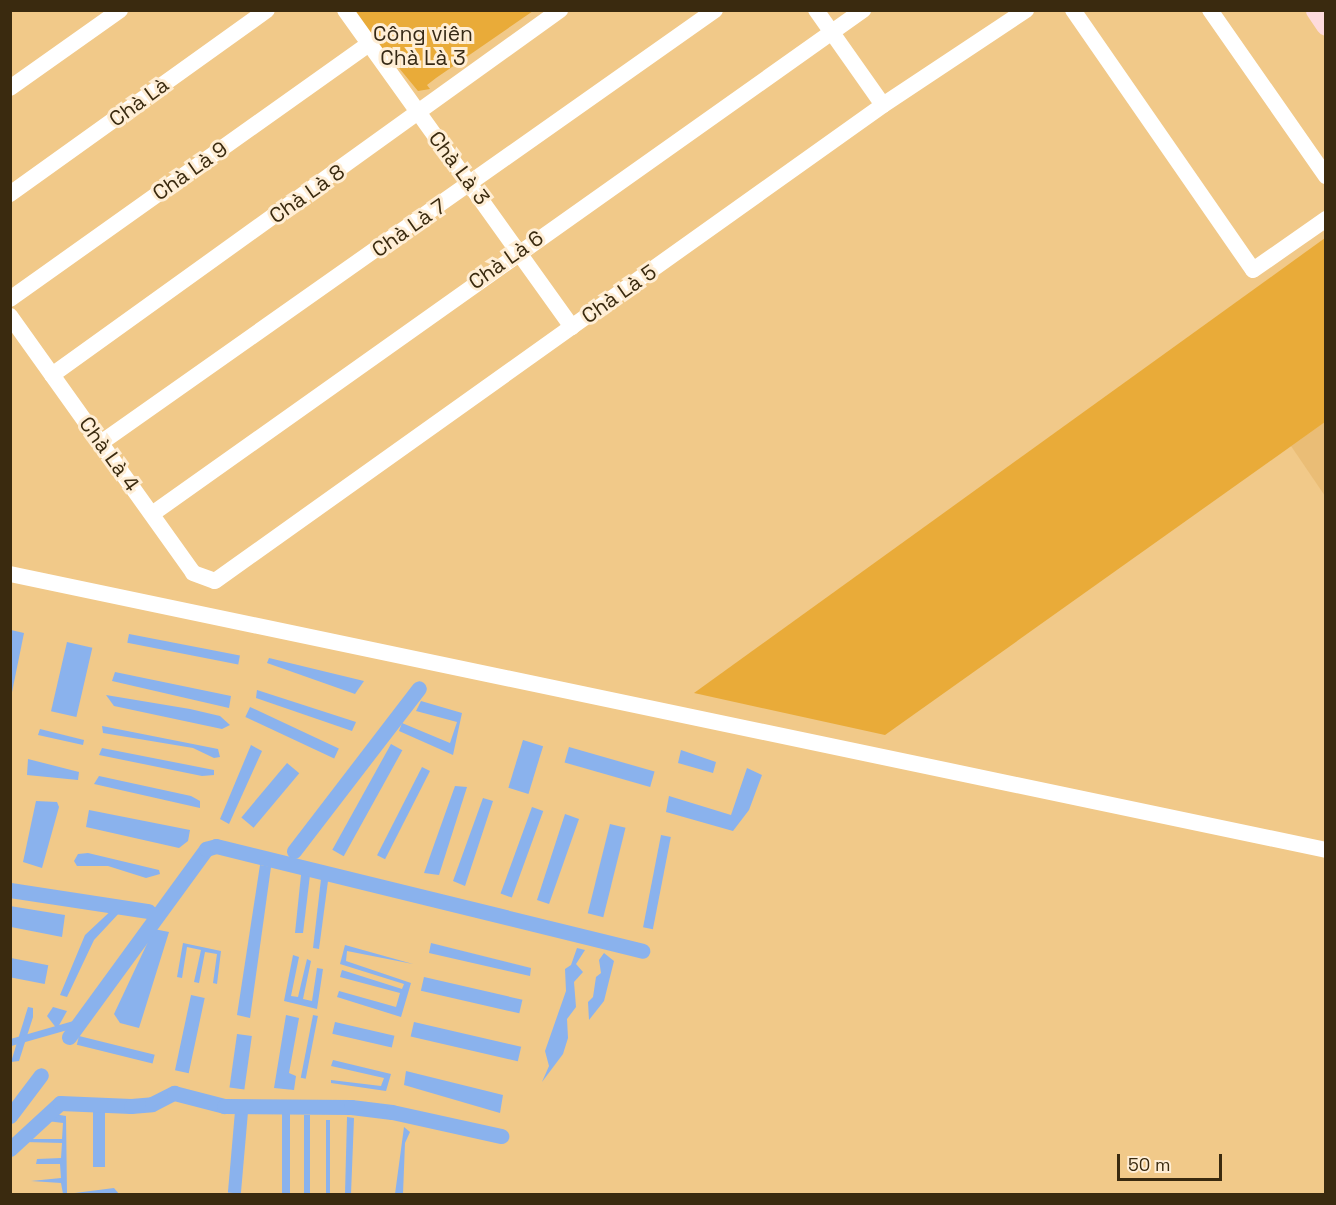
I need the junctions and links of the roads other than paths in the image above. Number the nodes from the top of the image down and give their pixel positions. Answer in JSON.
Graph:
{"nodes":[{"id":1,"x":120,"y":10,"type":"edge"},
{"id":2,"x":267,"y":10,"type":"edge"},
{"id":3,"x":345,"y":10,"type":"edge"},
{"id":4,"x":560,"y":10,"type":"edge"},
{"id":5,"x":715,"y":10,"type":"edge"},
{"id":6,"x":816,"y":10,"type":"edge"},
{"id":7,"x":863,"y":10,"type":"edge"},
{"id":8,"x":1026,"y":10,"type":"edge"},
{"id":9,"x":1073,"y":10,"type":"edge"},
{"id":10,"x":1210,"y":10,"type":"edge"},
{"id":11,"x":1316,"y":10,"type":"edge"},
{"id":12,"x":1326,"y":24,"type":"edge"},
{"id":13,"x":831,"y":34,"type":"junction"},
{"id":14,"x":369,"y":44,"type":"junction"},
{"id":15,"x":10,"y":88,"type":"edge"},
{"id":16,"x":883,"y":105,"type":"junction"},
{"id":17,"x":418,"y":114,"type":"junction"},
{"id":18,"x":1326,"y":176,"type":"edge"},
{"id":19,"x":472,"y":183,"type":"junction"},
{"id":20,"x":10,"y":194,"type":"edge"},
{"id":21,"x":1326,"y":219,"type":"edge"},
{"id":22,"x":519,"y":251,"type":"junction"},
{"id":23,"x":10,"y":299,"type":"edge"},
{"id":24,"x":10,"y":316,"type":"edge"},
{"id":25,"x":572,"y":327,"type":"junction"},
{"id":26,"x":52,"y":375,"type":"junction"},
{"id":27,"x":102,"y":442,"type":"junction"},
{"id":28,"x":152,"y":514,"type":"junction"},
{"id":29,"x":10,"y":574,"type":"edge"},
{"id":30,"x":215,"y":581,"type":"joint"},
{"id":31,"x":1326,"y":850,"type":"edge"}],
"edges":[{"from":1,"to":15,"type":"street"},
{"from":2,"to":20,"type":"street","name":"Chà Là"},
{"from":3,"to":14,"type":"street","name":"Chà Là 3"},
{"from":4,"to":17,"type":"street","name":"Chà Là 8"},
{"from":5,"to":19,"type":"street","name":"Chà Là 7"},
{"from":6,"to":13,"type":"street"},
{"from":7,"to":13,"type":"street","name":"Chà Là 6"},
{"from":8,"to":16,"type":"street","name":"Chà Là 5"},
{"from":9,"to":21,"type":"street"},
{"from":10,"to":18,"type":"street"},
{"from":11,"to":12,"type":"main road"},
{"from":13,"to":16,"type":"street"},
{"from":13,"to":22,"type":"street","name":"Chà Là 6"},
{"from":14,"to":17,"type":"street","name":"Chà Là 3"},
{"from":14,"to":23,"type":"street","name":"Chà Là 9"},
{"from":16,"to":25,"type":"street","name":"Chà Là 5"},
{"from":17,"to":19,"type":"street","name":"Chà Là 3"},
{"from":17,"to":26,"type":"street","name":"Chà Là 8"},
{"from":19,"to":22,"type":"street","name":"Chà Là 3"},
{"from":19,"to":27,"type":"street","name":"Chà Là 7"},
{"from":22,"to":25,"type":"street","name":"Chà Là 3"},
{"from":22,"to":28,"type":"street","name":"Chà Là 6"},
{"from":24,"to":26,"type":"street","name":"Chà Là 4"},
{"from":25,"to":30,"type":"street","name":"Chà Là 5"},
{"from":26,"to":27,"type":"street","name":"Chà Là 4"},
{"from":27,"to":28,"type":"street","name":"Chà Là 4"},
{"from":28,"to":30,"type":"street","name":"Chà Là 4"},
{"from":29,"to":31,"type":"street"}]}
